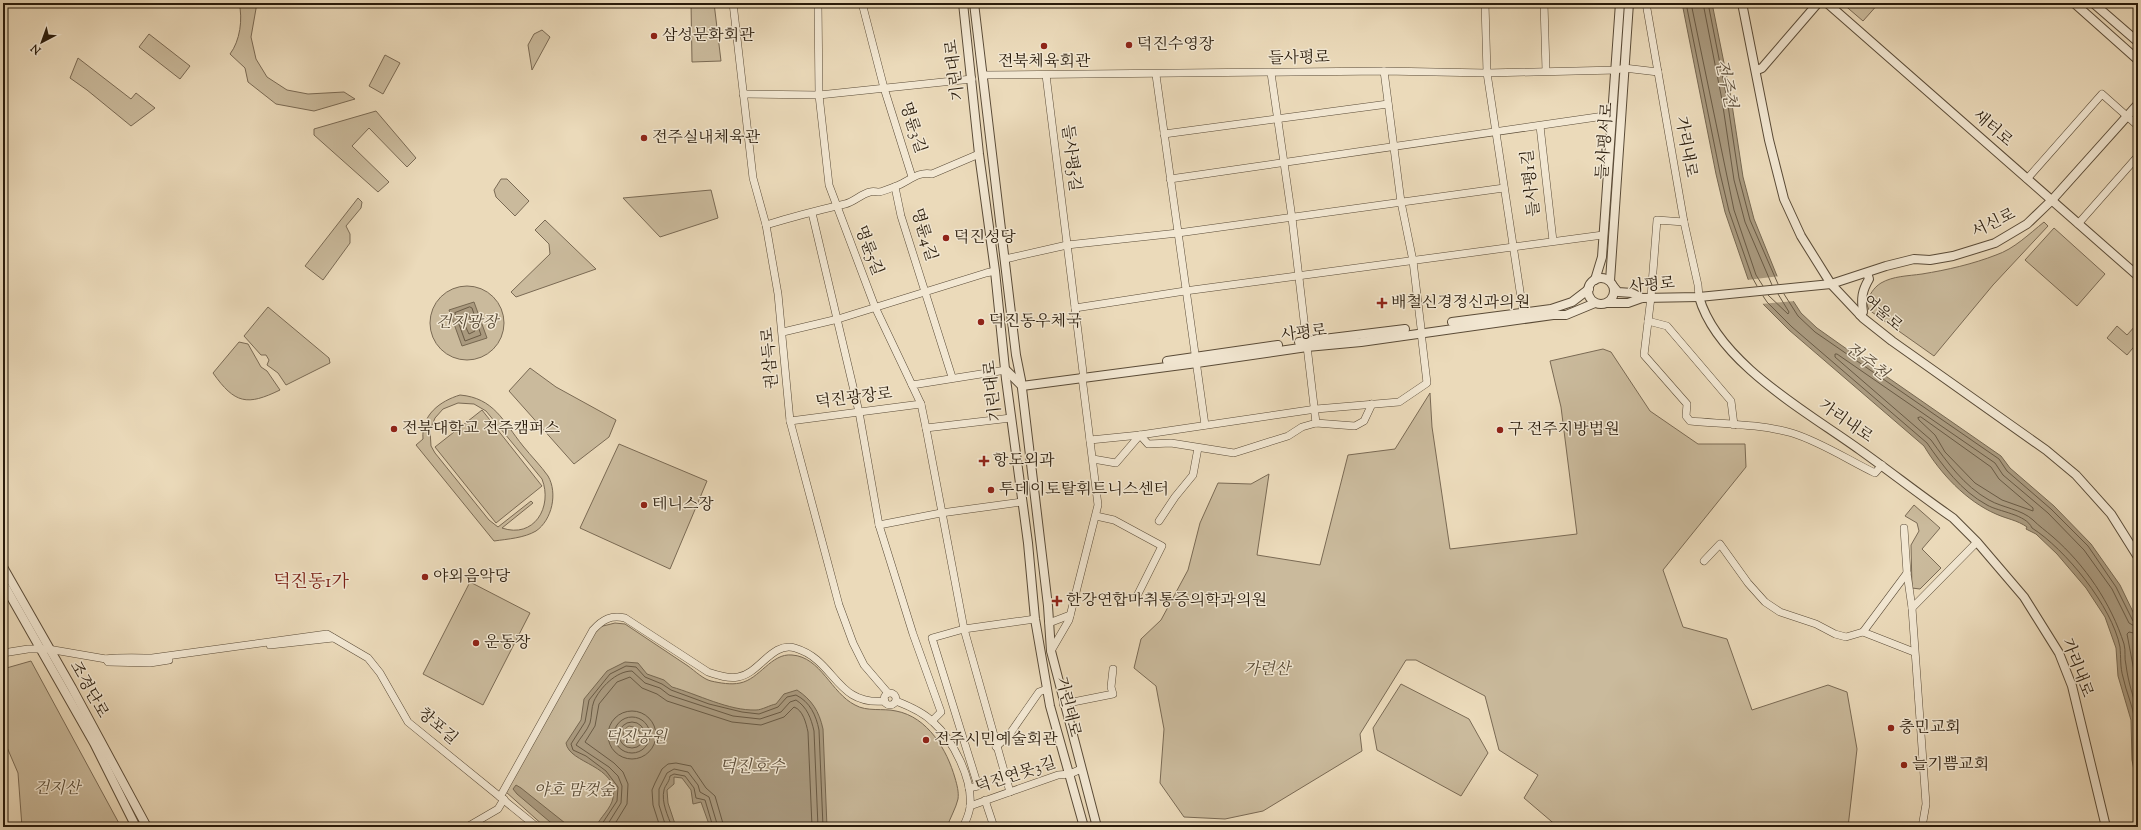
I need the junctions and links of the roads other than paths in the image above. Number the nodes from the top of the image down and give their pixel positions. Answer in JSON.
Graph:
{"nodes":[{"id":1,"x":733,"y":3,"type":"edge"},
{"id":2,"x":862,"y":3,"type":"edge"},
{"id":3,"x":962,"y":3,"type":"edge"},
{"id":4,"x":974,"y":3,"type":"edge"},
{"id":5,"x":1485,"y":3,"type":"edge"},
{"id":6,"x":1544,"y":3,"type":"edge"},
{"id":7,"x":1620,"y":3,"type":"edge"},
{"id":8,"x":1629,"y":3,"type":"edge"},
{"id":9,"x":1646,"y":3,"type":"edge"},
{"id":10,"x":1742,"y":3,"type":"edge"},
{"id":11,"x":1818,"y":3,"type":"edge"},
{"id":12,"x":1827,"y":3,"type":"edge"},
{"id":13,"x":2074,"y":3,"type":"edge"},
{"id":14,"x":2093,"y":3,"type":"edge"},
{"id":15,"x":818,"y":4,"type":"edge"},
{"id":16,"x":2138,"y":42,"type":"edge"},
{"id":17,"x":2138,"y":60,"type":"edge"},
{"id":18,"x":1620,"y":69,"type":"junction"},
{"id":19,"x":1756,"y":70,"type":"junction"},
{"id":20,"x":1384,"y":71,"type":"junction"},
{"id":21,"x":1546,"y":71,"type":"junction"},
{"id":22,"x":1658,"y":72,"type":"junction"},
{"id":23,"x":1271,"y":73,"type":"junction"},
{"id":24,"x":1487,"y":73,"type":"junction"},
{"id":25,"x":983,"y":75,"type":"junction"},
{"id":26,"x":1046,"y":75,"type":"junction"},
{"id":27,"x":1156,"y":75,"type":"junction"},
{"id":28,"x":972,"y":79,"type":"junction"},
{"id":29,"x":884,"y":88,"type":"junction"},
{"id":30,"x":743,"y":94,"type":"junction"},
{"id":31,"x":819,"y":95,"type":"junction"},
{"id":32,"x":1388,"y":104,"type":"junction"},
{"id":33,"x":2138,"y":104,"type":"edge"},
{"id":34,"x":1611,"y":115,"type":"junction"},
{"id":35,"x":2127,"y":116,"type":"junction"},
{"id":36,"x":1279,"y":120,"type":"junction"},
{"id":37,"x":1540,"y":126,"type":"junction"},
{"id":38,"x":2138,"y":126,"type":"edge"},
{"id":39,"x":1496,"y":132,"type":"junction"},
{"id":40,"x":1164,"y":134,"type":"junction"},
{"id":41,"x":1394,"y":146,"type":"junction"},
{"id":42,"x":979,"y":154,"type":"junction"},
{"id":43,"x":2138,"y":156,"type":"edge"},
{"id":44,"x":1285,"y":162,"type":"junction"},
{"id":45,"x":912,"y":177,"type":"junction"},
{"id":46,"x":1170,"y":179,"type":"junction"},
{"id":47,"x":2027,"y":179,"type":"junction"},
{"id":48,"x":895,"y":186,"type":"junction"},
{"id":49,"x":1504,"y":188,"type":"junction"},
{"id":50,"x":2052,"y":200,"type":"junction"},
{"id":51,"x":1401,"y":202,"type":"junction"},
{"id":52,"x":836,"y":205,"type":"junction"},
{"id":53,"x":812,"y":213,"type":"junction"},
{"id":54,"x":1292,"y":218,"type":"junction"},
{"id":55,"x":1684,"y":222,"type":"junction"},
{"id":56,"x":2078,"y":224,"type":"junction"},
{"id":57,"x":766,"y":225,"type":"junction"},
{"id":58,"x":1178,"y":233,"type":"junction"},
{"id":59,"x":1603,"y":235,"type":"junction"},
{"id":60,"x":1553,"y":242,"type":"junction"},
{"id":61,"x":1067,"y":245,"type":"junction"},
{"id":62,"x":1513,"y":247,"type":"junction"},
{"id":63,"x":1603,"y":248,"type":"joint"},
{"id":64,"x":1005,"y":259,"type":"junction"},
{"id":65,"x":1413,"y":261,"type":"junction"},
{"id":66,"x":995,"y":271,"type":"junction"},
{"id":67,"x":1867,"y":273,"type":"junction"},
{"id":68,"x":1299,"y":276,"type":"junction"},
{"id":69,"x":2138,"y":276,"type":"edge"},
{"id":70,"x":1595,"y":280,"type":"junction"},
{"id":71,"x":1612,"y":284,"type":"junction"},
{"id":72,"x":1831,"y":284,"type":"junction"},
{"id":73,"x":1589,"y":289,"type":"junction"},
{"id":74,"x":1185,"y":291,"type":"junction"},
{"id":75,"x":926,"y":292,"type":"junction"},
{"id":76,"x":1713,"y":296,"type":"joint"},
{"id":77,"x":1651,"y":297,"type":"junction"},
{"id":78,"x":1699,"y":297,"type":"junction"},
{"id":79,"x":1642,"y":298,"type":"junction"},
{"id":80,"x":1595,"y":303,"type":"junction"},
{"id":81,"x":1607,"y":303,"type":"junction"},
{"id":82,"x":875,"y":307,"type":"junction"},
{"id":83,"x":1075,"y":308,"type":"junction"},
{"id":84,"x":1523,"y":312,"type":"junction"},
{"id":85,"x":1860,"y":315,"type":"junction"},
{"id":86,"x":838,"y":319,"type":"junction"},
{"id":87,"x":1648,"y":321,"type":"junction"},
{"id":88,"x":1421,"y":330,"type":"junction"},
{"id":89,"x":783,"y":332,"type":"junction"},
{"id":90,"x":1307,"y":344,"type":"junction"},
{"id":91,"x":1196,"y":360,"type":"junction"},
{"id":92,"x":1006,"y":370,"type":"junction"},
{"id":93,"x":1083,"y":375,"type":"junction"},
{"id":94,"x":952,"y":377,"type":"junction"},
{"id":95,"x":1006,"y":380,"type":"junction"},
{"id":96,"x":1020,"y":382,"type":"junction"},
{"id":97,"x":912,"y":385,"type":"junction"},
{"id":98,"x":922,"y":404,"type":"junction"},
{"id":99,"x":1372,"y":404,"type":"junction"},
{"id":100,"x":1316,"y":409,"type":"junction"},
{"id":101,"x":859,"y":412,"type":"junction"},
{"id":102,"x":1011,"y":418,"type":"junction"},
{"id":103,"x":790,"y":421,"type":"junction"},
{"id":104,"x":1316,"y":423,"type":"junction"},
{"id":105,"x":1204,"y":424,"type":"junction"},
{"id":106,"x":1734,"y":425,"type":"junction"},
{"id":107,"x":926,"y":428,"type":"junction"},
{"id":108,"x":1140,"y":435,"type":"junction"},
{"id":109,"x":1090,"y":440,"type":"junction"},
{"id":110,"x":1198,"y":448,"type":"junction"},
{"id":111,"x":1093,"y":459,"type":"junction"},
{"id":112,"x":1882,"y":465,"type":"junction"},
{"id":113,"x":1022,"y":502,"type":"junction"},
{"id":114,"x":942,"y":513,"type":"junction"},
{"id":115,"x":1096,"y":516,"type":"junction"},
{"id":116,"x":1160,"y":521,"type":"dead end"},
{"id":117,"x":879,"y":525,"type":"junction"},
{"id":118,"x":1904,"y":528,"type":"dead end"},
{"id":119,"x":1977,"y":542,"type":"junction"},
{"id":120,"x":2138,"y":557,"type":"edge"},
{"id":121,"x":1704,"y":561,"type":"dead end"},
{"id":122,"x":3,"y":567,"type":"edge"},
{"id":123,"x":1907,"y":573,"type":"junction"},
{"id":124,"x":3,"y":583,"type":"edge"},
{"id":125,"x":1137,"y":596,"type":"dead end"},
{"id":126,"x":1912,"y":608,"type":"junction"},
{"id":127,"x":1070,"y":615,"type":"junction"},
{"id":128,"x":1035,"y":619,"type":"junction"},
{"id":129,"x":1049,"y":622,"type":"junction"},
{"id":130,"x":964,"y":629,"type":"junction"},
{"id":131,"x":1863,"y":632,"type":"junction"},
{"id":132,"x":44,"y":649,"type":"junction"},
{"id":133,"x":1051,"y":651,"type":"junction"},
{"id":134,"x":1914,"y":652,"type":"junction"},
{"id":135,"x":3,"y":653,"type":"edge"},
{"id":136,"x":1113,"y":669,"type":"dead end"},
{"id":137,"x":1047,"y":690,"type":"junction"},
{"id":138,"x":888,"y":693,"type":"junction"},
{"id":139,"x":885,"y":701,"type":"junction"},
{"id":140,"x":896,"y":701,"type":"junction"},
{"id":141,"x":1063,"y":704,"type":"junction"},
{"id":142,"x":953,"y":711,"type":"junction"},
{"id":143,"x":941,"y":712,"type":"junction"},
{"id":144,"x":932,"y":721,"type":"junction"},
{"id":145,"x":996,"y":747,"type":"junction"},
{"id":146,"x":1081,"y":769,"type":"junction"},
{"id":147,"x":1070,"y":774,"type":"junction"},
{"id":148,"x":969,"y":788,"type":"junction"},
{"id":149,"x":1010,"y":792,"type":"junction"},
{"id":150,"x":502,"y":798,"type":"junction"},
{"id":151,"x":985,"y":800,"type":"junction"},
{"id":152,"x":970,"y":806,"type":"junction"},
{"id":153,"x":136,"y":827,"type":"edge"},
{"id":154,"x":147,"y":827,"type":"edge"},
{"id":155,"x":467,"y":827,"type":"edge"},
{"id":156,"x":537,"y":827,"type":"edge"},
{"id":157,"x":963,"y":827,"type":"edge"},
{"id":158,"x":994,"y":827,"type":"edge"},
{"id":159,"x":1084,"y":827,"type":"edge"},
{"id":160,"x":1097,"y":827,"type":"edge"},
{"id":161,"x":1922,"y":827,"type":"edge"},
{"id":162,"x":2106,"y":827,"type":"edge"}],
"edges":[{"from":1,"to":30,"type":"street","name":"권삼득로"},
{"from":2,"to":29,"type":"street","name":"명륜3길"},
{"from":3,"to":28,"type":"street","name":"기린대로"},
{"from":4,"to":25,"type":"street","name":"기린대로"},
{"from":5,"to":24,"type":"street","name":"들사평1길"},
{"from":6,"to":21,"type":"street"},
{"from":7,"to":18,"type":"street","name":"들사평서로"},
{"from":8,"to":18,"type":"street","name":"들사평서로"},
{"from":9,"to":22,"type":"street","name":"가리내로"},
{"from":10,"to":19,"type":"street","name":"여울로"},
{"from":11,"to":19,"type":"street"},
{"from":12,"to":47,"type":"street","name":"새터로"},
{"from":13,"to":17,"type":"street"},
{"from":14,"to":16,"type":"street"},
{"from":15,"to":31,"type":"street"},
{"from":18,"to":21,"type":"street","name":"들사평로"},
{"from":18,"to":22,"type":"street","name":"들사평로"},
{"from":18,"to":34,"type":"street","name":"들사평서로"},
{"from":18,"to":71,"type":"street","name":"들사평서로"},
{"from":19,"to":72,"type":"street","name":"여울로"},
{"from":20,"to":23,"type":"street","name":"들사평로"},
{"from":20,"to":24,"type":"street","name":"들사평로"},
{"from":20,"to":32,"type":"street"},
{"from":21,"to":24,"type":"street","name":"들사평로"},
{"from":22,"to":55,"type":"street","name":"가리내로"},
{"from":23,"to":27,"type":"street","name":"들사평로"},
{"from":23,"to":36,"type":"street"},
{"from":24,"to":39,"type":"street","name":"들사평1길"},
{"from":25,"to":26,"type":"street","name":"들사평로"},
{"from":25,"to":64,"type":"street","name":"기린대로"},
{"from":26,"to":27,"type":"street","name":"들사평로"},
{"from":26,"to":61,"type":"street","name":"들사평5길"},
{"from":27,"to":40,"type":"street"},
{"from":28,"to":29,"type":"street","name":"명륜3길"},
{"from":28,"to":42,"type":"street","name":"기린대로"},
{"from":29,"to":31,"type":"street","name":"명륜3길"},
{"from":29,"to":45,"type":"street","name":"명륜3길"},
{"from":30,"to":31,"type":"street","name":"명륜3길"},
{"from":30,"to":57,"type":"street","name":"권삼득로"},
{"from":31,"to":52,"type":"street"},
{"from":32,"to":36,"type":"street"},
{"from":32,"to":41,"type":"street"},
{"from":33,"to":35,"type":"street","name":"서신로"},
{"from":34,"to":37,"type":"street"},
{"from":34,"to":59,"type":"street","name":"들사평서로"},
{"from":35,"to":38,"type":"street"},
{"from":35,"to":47,"type":"street"},
{"from":35,"to":50,"type":"street","name":"서신로"},
{"from":36,"to":40,"type":"street"},
{"from":36,"to":44,"type":"street"},
{"from":37,"to":39,"type":"street","name":"들사평1길"},
{"from":37,"to":60,"type":"street","name":"들사평1길"},
{"from":39,"to":41,"type":"street","name":"들사평1길"},
{"from":39,"to":49,"type":"street","name":"들사평1길"},
{"from":40,"to":46,"type":"street"},
{"from":41,"to":44,"type":"street","name":"들사평1길"},
{"from":41,"to":51,"type":"street"},
{"from":42,"to":45,"type":"street"},
{"from":42,"to":66,"type":"street","name":"기린대로"},
{"from":43,"to":56,"type":"street"},
{"from":44,"to":46,"type":"street","name":"들사평1길"},
{"from":44,"to":54,"type":"street"},
{"from":45,"to":48,"type":"street"},
{"from":46,"to":58,"type":"street"},
{"from":47,"to":50,"type":"street","name":"새터로"},
{"from":48,"to":52,"type":"street"},
{"from":48,"to":75,"type":"street","name":"명륜4길"},
{"from":49,"to":51,"type":"street","name":"들사평1길"},
{"from":49,"to":62,"type":"street","name":"들사평1길"},
{"from":50,"to":56,"type":"street","name":"새터로"},
{"from":50,"to":67,"type":"street","name":"서신로"},
{"from":51,"to":54,"type":"street","name":"들사평1길"},
{"from":51,"to":65,"type":"street"},
{"from":52,"to":53,"type":"street"},
{"from":52,"to":82,"type":"street","name":"명륜5길"},
{"from":53,"to":57,"type":"street"},
{"from":53,"to":86,"type":"street"},
{"from":54,"to":58,"type":"street","name":"들사평1길"},
{"from":54,"to":68,"type":"street"},
{"from":55,"to":77,"type":"street"},
{"from":55,"to":78,"type":"street","name":"가리내로"},
{"from":56,"to":69,"type":"street","name":"새터로"},
{"from":57,"to":89,"type":"street","name":"권삼득로"},
{"from":58,"to":61,"type":"street","name":"들사평1길"},
{"from":58,"to":74,"type":"street"},
{"from":59,"to":60,"type":"street"},
{"from":59,"to":63,"type":"street","name":"들사평서로"},
{"from":60,"to":62,"type":"street"},
{"from":61,"to":64,"type":"street"},
{"from":61,"to":83,"type":"street","name":"들사평5길"},
{"from":62,"to":65,"type":"street"},
{"from":62,"to":84,"type":"street","name":"들사평1길"},
{"from":63,"to":70,"type":"street","name":"사평로"},
{"from":64,"to":96,"type":"street","name":"기린대로"},
{"from":65,"to":68,"type":"street"},
{"from":65,"to":88,"type":"street"},
{"from":66,"to":75,"type":"street"},
{"from":66,"to":92,"type":"street","name":"기린대로"},
{"from":67,"to":72,"type":"street","name":"서신로"},
{"from":67,"to":85,"type":"street"},
{"from":68,"to":74,"type":"street"},
{"from":68,"to":90,"type":"street"},
{"from":70,"to":71,"type":"street","name":"사평로"},
{"from":70,"to":73,"type":"street","name":"사평로"},
{"from":71,"to":79,"type":"street"},
{"from":71,"to":81,"type":"street","name":"사평로"},
{"from":72,"to":76,"type":"street","name":"서신로"},
{"from":72,"to":85,"type":"street","name":"여울로"},
{"from":73,"to":80,"type":"street"},
{"from":73,"to":84,"type":"street","name":"사평로"},
{"from":74,"to":83,"type":"street"},
{"from":74,"to":91,"type":"street"},
{"from":75,"to":82,"type":"street"},
{"from":75,"to":94,"type":"street"},
{"from":76,"to":78,"type":"street","name":"사평로"},
{"from":77,"to":78,"type":"street","name":"사평로"},
{"from":77,"to":79,"type":"street","name":"사평로"},
{"from":77,"to":87,"type":"street"},
{"from":78,"to":112,"type":"street","name":"가리내로"},
{"from":79,"to":81,"type":"street","name":"사평로"},
{"from":80,"to":81,"type":"street","name":"사평로"},
{"from":80,"to":88,"type":"street","name":"사평로"},
{"from":82,"to":86,"type":"street"},
{"from":82,"to":97,"type":"street","name":"명륜5길"},
{"from":83,"to":93,"type":"street","name":"들사평5길"},
{"from":84,"to":88,"type":"street","name":"사평로"},
{"from":85,"to":120,"type":"street","name":"여울로"},
{"from":86,"to":89,"type":"street"},
{"from":86,"to":101,"type":"street"},
{"from":87,"to":106,"type":"street"},
{"from":87,"to":106,"type":"street"},
{"from":88,"to":90,"type":"street","name":"사평로"},
{"from":88,"to":99,"type":"street"},
{"from":89,"to":103,"type":"street","name":"권삼득로"},
{"from":90,"to":91,"type":"street","name":"사평로"},
{"from":90,"to":100,"type":"street"},
{"from":91,"to":93,"type":"street","name":"사평로"},
{"from":91,"to":105,"type":"street"},
{"from":92,"to":94,"type":"street","name":"덕진광장로"},
{"from":92,"to":95,"type":"street","name":"기린대로"},
{"from":92,"to":96,"type":"street"},
{"from":93,"to":96,"type":"street","name":"사평로"},
{"from":93,"to":109,"type":"street","name":"들사평5길"},
{"from":94,"to":97,"type":"street","name":"덕진광장로"},
{"from":95,"to":96,"type":"street","name":"사평로"},
{"from":95,"to":102,"type":"street","name":"기린대로"},
{"from":96,"to":129,"type":"street","name":"기린대로"},
{"from":97,"to":98,"type":"street","name":"덕진광장로"},
{"from":98,"to":101,"type":"street","name":"덕진광장로"},
{"from":98,"to":107,"type":"street","name":"덕진광장로"},
{"from":99,"to":100,"type":"street"},
{"from":99,"to":104,"type":"street"},
{"from":100,"to":104,"type":"street"},
{"from":100,"to":105,"type":"street"},
{"from":101,"to":103,"type":"street","name":"덕진광장로"},
{"from":101,"to":117,"type":"street"},
{"from":102,"to":107,"type":"street"},
{"from":102,"to":113,"type":"street","name":"기린대로"},
{"from":103,"to":138,"type":"street","name":"권삼득로"},
{"from":104,"to":110,"type":"street"},
{"from":105,"to":108,"type":"street"},
{"from":106,"to":112,"type":"street"},
{"from":107,"to":114,"type":"street","name":"덕진광장로"},
{"from":108,"to":109,"type":"street"},
{"from":108,"to":110,"type":"street"},
{"from":108,"to":111,"type":"street"},
{"from":109,"to":111,"type":"street","name":"들사평5길"},
{"from":110,"to":116,"type":"street"},
{"from":111,"to":115,"type":"street","name":"들사평5길"},
{"from":112,"to":119,"type":"street","name":"가리내로"},
{"from":113,"to":114,"type":"street"},
{"from":113,"to":128,"type":"street","name":"기린대로"},
{"from":114,"to":117,"type":"street"},
{"from":114,"to":130,"type":"street","name":"덕진광장로"},
{"from":115,"to":125,"type":"street"},
{"from":115,"to":127,"type":"street","name":"들사평5길"},
{"from":117,"to":143,"type":"street"},
{"from":118,"to":123,"type":"street"},
{"from":119,"to":126,"type":"street"},
{"from":119,"to":162,"type":"street","name":"가리내로"},
{"from":121,"to":131,"type":"street"},
{"from":122,"to":132,"type":"street","name":"조경단로"},
{"from":123,"to":126,"type":"street"},
{"from":123,"to":131,"type":"street"},
{"from":124,"to":132,"type":"street","name":"조경단로"},
{"from":126,"to":134,"type":"street"},
{"from":127,"to":129,"type":"street"},
{"from":127,"to":133,"type":"street","name":"들사평5길"},
{"from":128,"to":130,"type":"street"},
{"from":128,"to":137,"type":"street","name":"기린대로"},
{"from":129,"to":133,"type":"street","name":"기린대로"},
{"from":130,"to":142,"type":"street"},
{"from":130,"to":145,"type":"street","name":"덕진광장로"},
{"from":131,"to":134,"type":"street"},
{"from":132,"to":135,"type":"street","name":"창포길"},
{"from":132,"to":150,"type":"street","name":"창포길"},
{"from":132,"to":153,"type":"street","name":"조경단로"},
{"from":132,"to":154,"type":"street","name":"조경단로"},
{"from":133,"to":141,"type":"street","name":"기린대로"},
{"from":134,"to":161,"type":"street"},
{"from":136,"to":141,"type":"street"},
{"from":137,"to":145,"type":"street"},
{"from":137,"to":147,"type":"street","name":"기린대로"},
{"from":138,"to":139,"type":"street"},
{"from":138,"to":140,"type":"street","name":"권삼득로"},
{"from":139,"to":140,"type":"street","name":"권삼득로"},
{"from":139,"to":150,"type":"street"},
{"from":140,"to":144,"type":"street","name":"권삼득로"},
{"from":141,"to":146,"type":"street","name":"기린대로"},
{"from":142,"to":143,"type":"street"},
{"from":142,"to":148,"type":"street"},
{"from":143,"to":144,"type":"street"},
{"from":144,"to":148,"type":"street","name":"권삼득로"},
{"from":145,"to":149,"type":"street","name":"덕진광장로"},
{"from":146,"to":147,"type":"street"},
{"from":146,"to":160,"type":"street","name":"기린대로"},
{"from":147,"to":149,"type":"street","name":"덕진연못3길"},
{"from":147,"to":159,"type":"street","name":"기린대로"},
{"from":148,"to":152,"type":"street","name":"권삼득로"},
{"from":149,"to":151,"type":"street","name":"덕진연못3길"},
{"from":150,"to":155,"type":"street"},
{"from":150,"to":156,"type":"street","name":"창포길"},
{"from":151,"to":152,"type":"street","name":"덕진연못3길"},
{"from":151,"to":158,"type":"street"},
{"from":152,"to":157,"type":"street","name":"권삼득로"}]}
